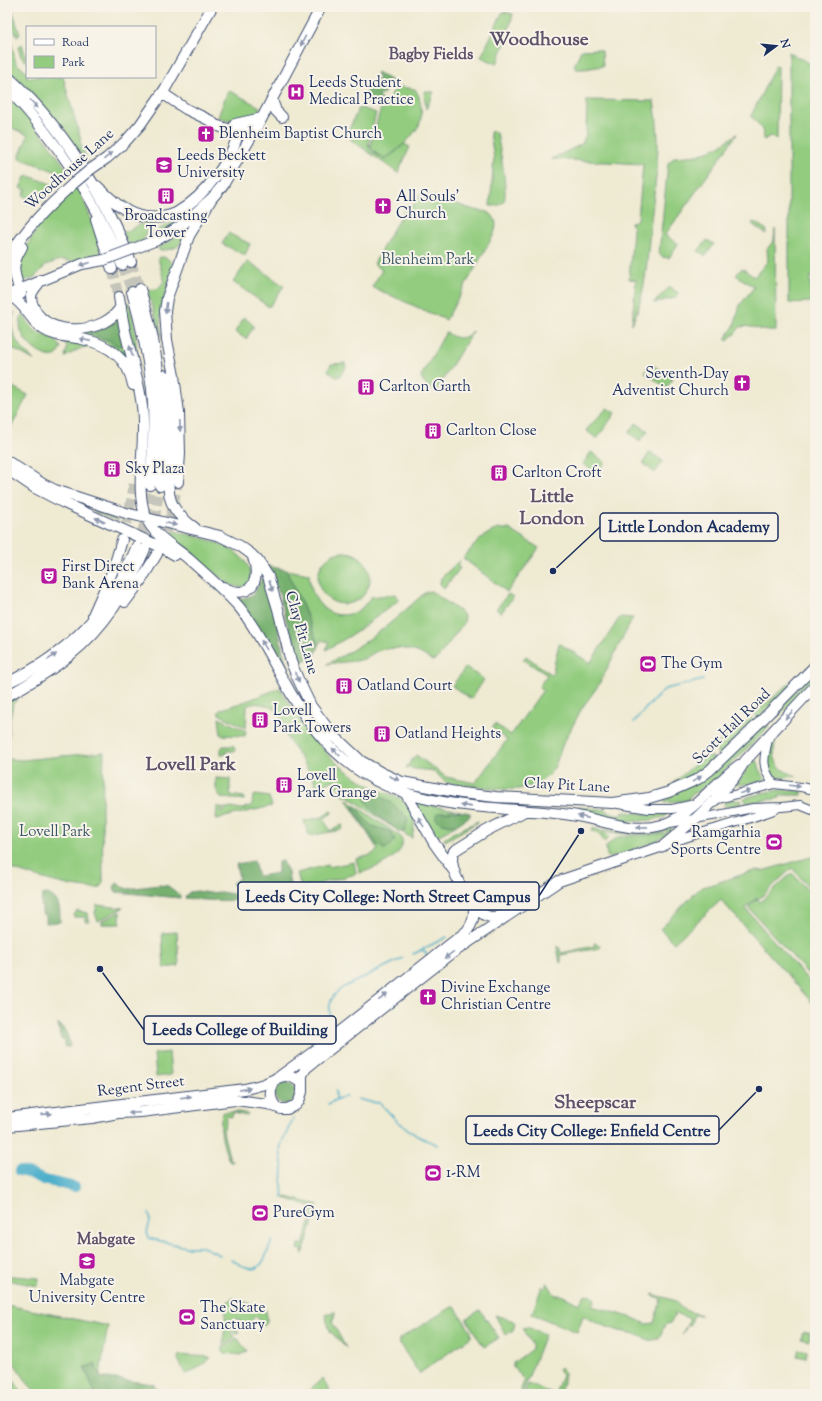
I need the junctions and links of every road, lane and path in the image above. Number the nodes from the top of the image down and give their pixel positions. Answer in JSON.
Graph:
{"nodes":[{"id":1,"x":212,"y":7,"type":"edge"},
{"id":2,"x":322,"y":7,"type":"edge"},
{"id":3,"x":7,"y":76,"type":"edge"},
{"id":4,"x":7,"y":88,"type":"edge"},
{"id":5,"x":161,"y":97,"type":"junction"},
{"id":6,"x":272,"y":100,"type":"junction"},
{"id":7,"x":282,"y":117,"type":"dead end"},
{"id":8,"x":262,"y":119,"type":"junction"},
{"id":9,"x":211,"y":121,"type":"junction"},
{"id":10,"x":238,"y":126,"type":"junction"},
{"id":11,"x":224,"y":128,"type":"junction"},
{"id":12,"x":232,"y":150,"type":"junction"},
{"id":13,"x":83,"y":183,"type":"junction"},
{"id":14,"x":212,"y":198,"type":"junction"},
{"id":15,"x":31,"y":225,"type":"junction"},
{"id":16,"x":7,"y":259,"type":"edge"},
{"id":17,"x":126,"y":264,"type":"tunnel mouth"},
{"id":18,"x":112,"y":269,"type":"tunnel mouth"},
{"id":19,"x":41,"y":280,"type":"junction"},
{"id":20,"x":12,"y":293,"type":"edge"},
{"id":21,"x":155,"y":350,"type":"junction"},
{"id":22,"x":149,"y":367,"type":"junction"},
{"id":23,"x":7,"y":461,"type":"edge"},
{"id":24,"x":7,"y":469,"type":"edge"},
{"id":25,"x":178,"y":482,"type":"tunnel mouth"},
{"id":26,"x":134,"y":483,"type":"tunnel mouth"},
{"id":27,"x":142,"y":496,"type":"junction"},
{"id":28,"x":142,"y":514,"type":"junction"},
{"id":29,"x":196,"y":530,"type":"junction"},
{"id":30,"x":122,"y":540,"type":"tunnel mouth"},
{"id":31,"x":141,"y":547,"type":"tunnel mouth"},
{"id":32,"x":157,"y":554,"type":"tunnel mouth"},
{"id":33,"x":251,"y":554,"type":"junction"},
{"id":34,"x":198,"y":567,"type":"junction"},
{"id":35,"x":219,"y":585,"type":"junction"},
{"id":36,"x":96,"y":624,"type":"junction"},
{"id":37,"x":815,"y":666,"type":"edge"},
{"id":38,"x":7,"y":683,"type":"edge"},
{"id":39,"x":815,"y":686,"type":"edge"},
{"id":40,"x":7,"y":696,"type":"edge"},
{"id":41,"x":769,"y":736,"type":"junction"},
{"id":42,"x":745,"y":761,"type":"junction"},
{"id":43,"x":774,"y":784,"type":"junction"},
{"id":44,"x":815,"y":790,"type":"edge"},
{"id":45,"x":406,"y":794,"type":"junction"},
{"id":46,"x":549,"y":800,"type":"junction"},
{"id":47,"x":715,"y":800,"type":"junction"},
{"id":48,"x":612,"y":803,"type":"junction"},
{"id":49,"x":695,"y":804,"type":"junction"},
{"id":50,"x":782,"y":807,"type":"junction"},
{"id":51,"x":524,"y":811,"type":"junction"},
{"id":52,"x":815,"y":811,"type":"edge"},
{"id":53,"x":694,"y":820,"type":"junction"},
{"id":54,"x":663,"y":824,"type":"junction"},
{"id":55,"x":663,"y":846,"type":"junction"},
{"id":56,"x":455,"y":872,"type":"junction"},
{"id":57,"x":474,"y":908,"type":"junction"},
{"id":58,"x":513,"y":911,"type":"junction"},
{"id":59,"x":277,"y":1078,"type":"junction"},
{"id":60,"x":302,"y":1084,"type":"junction"},
{"id":61,"x":276,"y":1107,"type":"junction"},
{"id":62,"x":7,"y":1118,"type":"edge"},
{"id":63,"x":7,"y":1126,"type":"edge"}],
"edges":[{"from":1,"to":5,"type":"highway","name":"Woodhouse Lane"},
{"from":2,"to":6,"type":"highway","one_way":true},
{"from":3,"to":13,"type":"highway","one_way":true},
{"from":4,"to":13,"type":"highway"},
{"from":5,"to":9,"type":"highway"},
{"from":13,"to":5,"type":"highway","name":"Woodhouse Lane","one_way":true,"bridge":true},
{"from":6,"to":7,"type":"highway"},
{"from":6,"to":8,"type":"highway"},
{"from":8,"to":10,"type":"highway"},
{"from":8,"to":14,"type":"highway"},
{"from":9,"to":10,"type":"highway"},
{"from":9,"to":11,"type":"highway"},
{"from":10,"to":11,"type":"highway"},
{"from":10,"to":12,"type":"highway"},
{"from":11,"to":12,"type":"highway"},
{"from":12,"to":13,"type":"highway"},
{"from":13,"to":15,"type":"highway","name":"Woodhouse Lane"},
{"from":13,"to":17,"type":"highway"},
{"from":13,"to":18,"type":"highway"},
{"from":14,"to":19,"type":"highway","one_way":true,"bridge":true},
{"from":14,"to":25,"type":"highway","one_way":true},
{"from":15,"to":16,"type":"highway","name":"Woodhouse Lane"},
{"from":15,"to":20,"type":"highway"},
{"from":19,"to":20,"type":"highway"},
{"from":27,"to":19,"type":"highway","one_way":true},
{"from":26,"to":20,"type":"highway","one_way":true},
{"from":21,"to":22,"type":"highway"},
{"from":21,"to":22,"type":"highway"},
{"from":21,"to":29,"type":"highway"},
{"from":22,"to":27,"type":"highway"},
{"from":23,"to":28,"type":"highway","name":"Clay Pit Lane"},
{"from":34,"to":24,"type":"highway","name":"Clay Pit Lane","one_way":true},
{"from":27,"to":28,"type":"highway"},
{"from":28,"to":29,"type":"highway","name":"Clay Pit Lane","one_way":true},
{"from":28,"to":34,"type":"highway"},
{"from":29,"to":33,"type":"highway","name":"Clay Pit Lane"},
{"from":30,"to":36,"type":"highway"},
{"from":31,"to":36,"type":"highway"},
{"from":32,"to":36,"type":"highway"},
{"from":33,"to":35,"type":"highway"},
{"from":33,"to":46,"type":"highway","name":"Clay Pit Lane","one_way":true},
{"from":34,"to":35,"type":"highway","name":"Clay Pit Lane"},
{"from":45,"to":35,"type":"highway","name":"Clay Pit Lane","one_way":true},
{"from":38,"to":36,"type":"highway","one_way":true},
{"from":36,"to":40,"type":"highway"},
{"from":48,"to":37,"type":"highway","name":"Scott Hall Road","one_way":true},
{"from":39,"to":41,"type":"highway","name":"Scott Hall Road","one_way":true},
{"from":41,"to":42,"type":"highway","name":"Scott Hall Road"},
{"from":41,"to":43,"type":"main road"},
{"from":42,"to":47,"type":"highway","name":"Scott Hall Road"},
{"from":42,"to":49,"type":"highway","name":"Scott Hall Road"},
{"from":43,"to":44,"type":"main road","one_way":true},
{"from":47,"to":43,"type":"main road","name":"Clay Pit Lane","one_way":true},
{"from":51,"to":45,"type":"highway","name":"Clay Pit Lane","one_way":true},
{"from":56,"to":45,"type":"highway","one_way":true},
{"from":46,"to":48,"type":"highway","name":"Clay Pit Lane"},
{"from":46,"to":51,"type":"highway"},
{"from":47,"to":49,"type":"main road","name":"Clay Pit Lane"},
{"from":47,"to":53,"type":"highway","name":"Scott Hall Road"},
{"from":48,"to":49,"type":"main road","name":"Clay Pit Lane"},
{"from":49,"to":54,"type":"highway","name":"Scott Hall Road"},
{"from":50,"to":52,"type":"main road"},
{"from":50,"to":53,"type":"main road","name":"Clay Pit Lane"},
{"from":50,"to":55,"type":"main road"},
{"from":54,"to":51,"type":"highway","name":"Clay Pit Lane","one_way":true},
{"from":51,"to":56,"type":"highway"},
{"from":53,"to":54,"type":"main road","name":"Clay Pit Lane"},
{"from":53,"to":55,"type":"highway","name":"Scott Hall Road"},
{"from":55,"to":58,"type":"highway"},
{"from":56,"to":57,"type":"highway"},
{"from":57,"to":58,"type":"highway"},
{"from":59,"to":57,"type":"highway","name":"Regent Street","one_way":true},
{"from":58,"to":60,"type":"highway","one_way":true},
{"from":59,"to":60,"type":"highway"},
{"from":59,"to":61,"type":"highway"},
{"from":62,"to":59,"type":"highway","name":"Regent Street","one_way":true},
{"from":60,"to":61,"type":"highway"},
{"from":61,"to":63,"type":"highway","name":"Regent Street","one_way":true}]}
